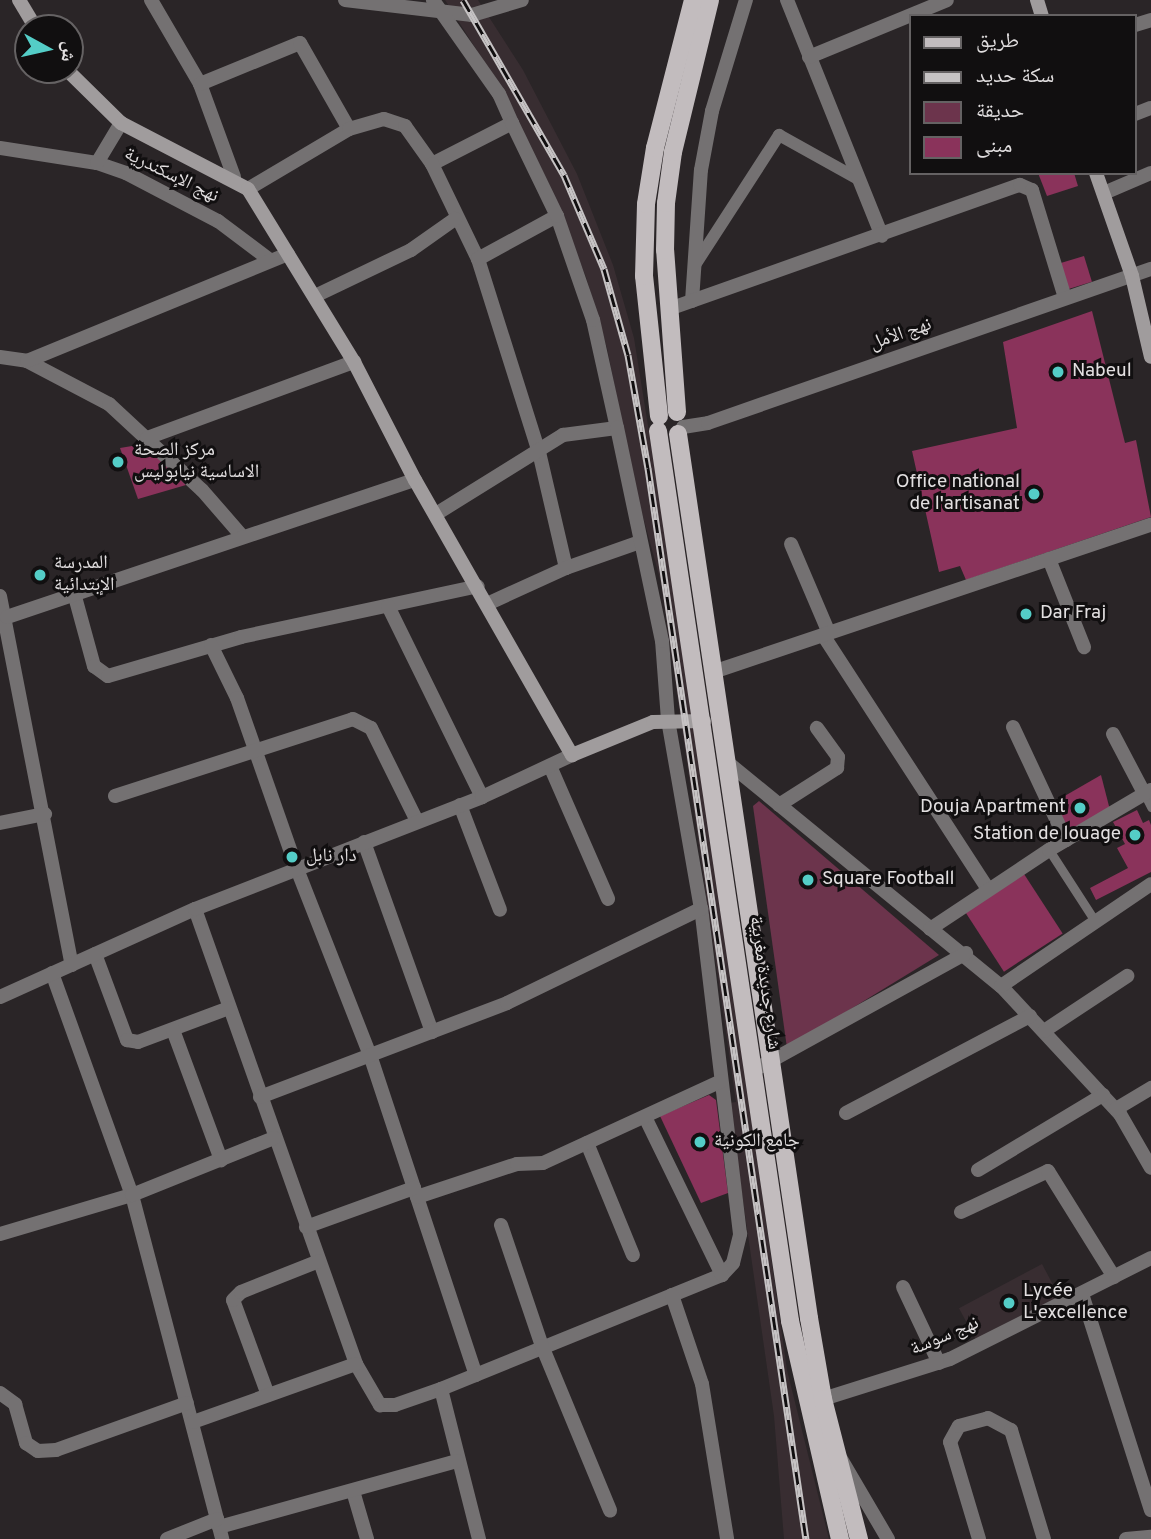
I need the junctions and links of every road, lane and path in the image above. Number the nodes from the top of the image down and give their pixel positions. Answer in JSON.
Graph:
{"nodes":[{"id":1,"x":151,"y":0,"type":"edge"},
{"id":2,"x":345,"y":0,"type":"edge"},
{"id":3,"x":522,"y":0,"type":"edge"},
{"id":4,"x":693,"y":0,"type":"edge"},
{"id":5,"x":710,"y":0,"type":"edge"},
{"id":6,"x":746,"y":0,"type":"edge"},
{"id":7,"x":787,"y":0,"type":"edge"},
{"id":8,"x":947,"y":0,"type":"edge"},
{"id":9,"x":437,"y":5,"type":"edge"},
{"id":10,"x":913,"y":14,"type":"edge"},
{"id":11,"x":909,"y":16,"type":"edge"},
{"id":12,"x":809,"y":57,"type":"junction"},
{"id":13,"x":81,"y":84,"type":"edge"},
{"id":14,"x":200,"y":84,"type":"junction"},
{"id":15,"x":121,"y":123,"type":"junction"},
{"id":16,"x":512,"y":123,"type":"junction"},
{"id":17,"x":349,"y":129,"type":"junction"},
{"id":18,"x":0,"y":148,"type":"edge"},
{"id":19,"x":97,"y":163,"type":"junction"},
{"id":20,"x":432,"y":164,"type":"junction"},
{"id":21,"x":1151,"y":173,"type":"edge"},
{"id":22,"x":1097,"y":175,"type":"edge"},
{"id":23,"x":234,"y":177,"type":"junction"},
{"id":24,"x":858,"y":179,"type":"junction"},
{"id":25,"x":248,"y":189,"type":"junction"},
{"id":26,"x":1104,"y":193,"type":"junction"},
{"id":27,"x":557,"y":216,"type":"junction"},
{"id":28,"x":455,"y":219,"type":"junction"},
{"id":29,"x":882,"y":236,"type":"junction"},
{"id":30,"x":288,"y":254,"type":"junction"},
{"id":31,"x":478,"y":258,"type":"junction"},
{"id":32,"x":270,"y":260,"type":"junction"},
{"id":33,"x":695,"y":265,"type":"junction"},
{"id":34,"x":1151,"y":269,"type":"edge"},
{"id":35,"x":1132,"y":276,"type":"junction"},
{"id":36,"x":315,"y":296,"type":"junction"},
{"id":37,"x":1065,"y":298,"type":"junction"},
{"id":38,"x":692,"y":301,"type":"junction"},
{"id":39,"x":669,"y":309,"type":"junction"},
{"id":40,"x":0,"y":357,"type":"edge"},
{"id":41,"x":1151,"y":357,"type":"edge"},
{"id":42,"x":27,"y":361,"type":"junction"},
{"id":43,"x":354,"y":362,"type":"junction"},
{"id":44,"x":671,"y":424,"type":"junction"},
{"id":45,"x":617,"y":428,"type":"junction"},
{"id":46,"x":147,"y":438,"type":"junction"},
{"id":47,"x":539,"y":452,"type":"junction"},
{"id":48,"x":415,"y":480,"type":"junction"},
{"id":49,"x":436,"y":514,"type":"junction"},
{"id":50,"x":1151,"y":525,"type":"edge"},
{"id":51,"x":242,"y":536,"type":"junction"},
{"id":52,"x":640,"y":542,"type":"junction"},
{"id":53,"x":790,"y":544,"type":"dead end"},
{"id":54,"x":1049,"y":559,"type":"junction"},
{"id":55,"x":566,"y":568,"type":"junction"},
{"id":56,"x":478,"y":586,"type":"junction"},
{"id":57,"x":74,"y":593,"type":"junction"},
{"id":58,"x":0,"y":596,"type":"edge"},
{"id":59,"x":487,"y":604,"type":"junction"},
{"id":60,"x":388,"y":606,"type":"junction"},
{"id":61,"x":7,"y":617,"type":"junction"},
{"id":62,"x":826,"y":634,"type":"junction"},
{"id":63,"x":211,"y":645,"type":"junction"},
{"id":64,"x":1084,"y":647,"type":"dead end"},
{"id":65,"x":713,"y":672,"type":"junction"},
{"id":66,"x":668,"y":720,"type":"junction"},
{"id":67,"x":704,"y":721,"type":"junction"},
{"id":68,"x":1013,"y":727,"type":"dead end"},
{"id":69,"x":817,"y":728,"type":"dead end"},
{"id":70,"x":1113,"y":734,"type":"dead end"},
{"id":71,"x":255,"y":750,"type":"junction"},
{"id":72,"x":572,"y":755,"type":"junction"},
{"id":73,"x":727,"y":762,"type":"junction"},
{"id":74,"x":550,"y":766,"type":"junction"},
{"id":75,"x":1148,"y":792,"type":"edge"},
{"id":76,"x":115,"y":796,"type":"dead end"},
{"id":77,"x":482,"y":797,"type":"junction"},
{"id":78,"x":460,"y":805,"type":"junction"},
{"id":79,"x":779,"y":805,"type":"junction"},
{"id":80,"x":1151,"y":807,"type":"edge"},
{"id":81,"x":45,"y":814,"type":"junction"},
{"id":82,"x":417,"y":821,"type":"junction"},
{"id":83,"x":0,"y":824,"type":"edge"},
{"id":84,"x":1066,"y":840,"type":"junction"},
{"id":85,"x":365,"y":842,"type":"junction"},
{"id":86,"x":1049,"y":850,"type":"junction"},
{"id":87,"x":297,"y":869,"type":"junction"},
{"id":88,"x":1151,"y":884,"type":"edge"},
{"id":89,"x":988,"y":889,"type":"junction"},
{"id":90,"x":608,"y":898,"type":"dead end"},
{"id":91,"x":195,"y":909,"type":"junction"},
{"id":92,"x":701,"y":909,"type":"junction"},
{"id":93,"x":500,"y":910,"type":"dead end"},
{"id":94,"x":1095,"y":921,"type":"junction"},
{"id":95,"x":930,"y":929,"type":"junction"},
{"id":96,"x":966,"y":953,"type":"junction"},
{"id":97,"x":95,"y":954,"type":"junction"},
{"id":98,"x":72,"y":965,"type":"junction"},
{"id":99,"x":52,"y":973,"type":"junction"},
{"id":100,"x":1127,"y":976,"type":"dead end"},
{"id":101,"x":1001,"y":986,"type":"junction"},
{"id":102,"x":1,"y":994,"type":"edge"},
{"id":103,"x":229,"y":1008,"type":"junction"},
{"id":104,"x":1030,"y":1016,"type":"junction"},
{"id":105,"x":173,"y":1030,"type":"junction"},
{"id":106,"x":1044,"y":1031,"type":"junction"},
{"id":107,"x":432,"y":1032,"type":"junction"},
{"id":108,"x":371,"y":1058,"type":"junction"},
{"id":109,"x":772,"y":1060,"type":"junction"},
{"id":110,"x":756,"y":1069,"type":"junction"},
{"id":111,"x":721,"y":1081,"type":"junction"},
{"id":112,"x":1151,"y":1088,"type":"edge"},
{"id":113,"x":1103,"y":1095,"type":"junction"},
{"id":114,"x":260,"y":1097,"type":"junction"},
{"id":115,"x":1116,"y":1109,"type":"junction"},
{"id":116,"x":846,"y":1113,"type":"dead end"},
{"id":117,"x":645,"y":1117,"type":"junction"},
{"id":118,"x":274,"y":1138,"type":"junction"},
{"id":119,"x":587,"y":1143,"type":"junction"},
{"id":120,"x":221,"y":1160,"type":"junction"},
{"id":121,"x":1151,"y":1168,"type":"edge"},
{"id":122,"x":978,"y":1170,"type":"dead end"},
{"id":123,"x":415,"y":1192,"type":"junction"},
{"id":124,"x":132,"y":1195,"type":"junction"},
{"id":125,"x":961,"y":1212,"type":"dead end"},
{"id":126,"x":501,"y":1225,"type":"dead end"},
{"id":127,"x":306,"y":1227,"type":"junction"},
{"id":128,"x":0,"y":1234,"type":"edge"},
{"id":129,"x":633,"y":1255,"type":"dead end"},
{"id":130,"x":1151,"y":1258,"type":"edge"},
{"id":131,"x":319,"y":1261,"type":"junction"},
{"id":132,"x":722,"y":1275,"type":"junction"},
{"id":133,"x":1114,"y":1277,"type":"junction"},
{"id":134,"x":903,"y":1287,"type":"dead end"},
{"id":135,"x":1082,"y":1293,"type":"junction"},
{"id":136,"x":672,"y":1295,"type":"junction"},
{"id":137,"x":542,"y":1346,"type":"junction"},
{"id":138,"x":939,"y":1363,"type":"junction"},
{"id":139,"x":356,"y":1364,"type":"junction"},
{"id":140,"x":476,"y":1375,"type":"junction"},
{"id":141,"x":441,"y":1389,"type":"junction"},
{"id":142,"x":0,"y":1393,"type":"edge"},
{"id":143,"x":268,"y":1395,"type":"junction"},
{"id":144,"x":823,"y":1399,"type":"junction"},
{"id":145,"x":187,"y":1403,"type":"junction"},
{"id":146,"x":193,"y":1422,"type":"junction"},
{"id":147,"x":837,"y":1453,"type":"junction"},
{"id":148,"x":457,"y":1461,"type":"junction"},
{"id":149,"x":1146,"y":1474,"type":"edge"},
{"id":150,"x":353,"y":1490,"type":"junction"},
{"id":151,"x":1151,"y":1509,"type":"edge"},
{"id":152,"x":610,"y":1510,"type":"dead end"},
{"id":153,"x":220,"y":1528,"type":"edge"},
{"id":154,"x":1151,"y":1537,"type":"edge"},
{"id":155,"x":167,"y":1539,"type":"edge"},
{"id":156,"x":367,"y":1539,"type":"edge"},
{"id":157,"x":479,"y":1539,"type":"edge"},
{"id":158,"x":727,"y":1539,"type":"edge"},
{"id":159,"x":841,"y":1539,"type":"edge"},
{"id":160,"x":859,"y":1539,"type":"edge"},
{"id":161,"x":888,"y":1539,"type":"edge"},
{"id":162,"x":979,"y":1539,"type":"edge"},
{"id":163,"x":1044,"y":1539,"type":"edge"},
{"id":164,"x":1126,"y":1539,"type":"edge"}],
"edges":[{"from":1,"to":14,"type":"street"},
{"from":2,"to":9,"type":"street"},
{"from":3,"to":9,"type":"street"},
{"from":4,"to":44,"type":"main road"},
{"from":5,"to":39,"type":"main road"},
{"from":6,"to":33,"type":"street"},
{"from":7,"to":12,"type":"street"},
{"from":8,"to":10,"type":"street"},
{"from":9,"to":16,"type":"street"},
{"from":11,"to":12,"type":"street"},
{"from":12,"to":24,"type":"street"},
{"from":13,"to":15,"type":"main road"},
{"from":14,"to":17,"type":"street"},
{"from":14,"to":23,"type":"street"},
{"from":15,"to":19,"type":"street"},
{"from":15,"to":23,"type":"main road"},
{"from":16,"to":20,"type":"street"},
{"from":16,"to":27,"type":"street"},
{"from":17,"to":20,"type":"street"},
{"from":17,"to":25,"type":"street"},
{"from":18,"to":19,"type":"street","name":"نهج الإسكندرية"},
{"from":19,"to":32,"type":"street","name":"نهج الإسكندرية"},
{"from":20,"to":28,"type":"street"},
{"from":21,"to":26,"type":"street"},
{"from":22,"to":26,"type":"main road"},
{"from":23,"to":25,"type":"main road"},
{"from":24,"to":29,"type":"street"},
{"from":24,"to":33,"type":"street"},
{"from":25,"to":30,"type":"main road"},
{"from":26,"to":35,"type":"main road"},
{"from":27,"to":31,"type":"street"},
{"from":27,"to":45,"type":"street"},
{"from":28,"to":31,"type":"street"},
{"from":28,"to":36,"type":"street"},
{"from":29,"to":37,"type":"street"},
{"from":29,"to":38,"type":"street"},
{"from":30,"to":32,"type":"street"},
{"from":30,"to":36,"type":"main road"},
{"from":31,"to":47,"type":"street"},
{"from":32,"to":42,"type":"street"},
{"from":33,"to":38,"type":"street"},
{"from":34,"to":35,"type":"street","name":"نهج الأمل"},
{"from":35,"to":37,"type":"street","name":"نهج الأمل"},
{"from":35,"to":41,"type":"main road"},
{"from":36,"to":43,"type":"main road"},
{"from":37,"to":44,"type":"street","name":"نهج الأمل"},
{"from":38,"to":39,"type":"street"},
{"from":39,"to":44,"type":"main road"},
{"from":40,"to":42,"type":"street"},
{"from":42,"to":46,"type":"street"},
{"from":43,"to":46,"type":"street"},
{"from":43,"to":48,"type":"main road"},
{"from":44,"to":65,"type":"main road","name":"شارع جديدة مغربية"},
{"from":44,"to":67,"type":"main road","name":"شارع جديدة مغربية"},
{"from":45,"to":47,"type":"street"},
{"from":45,"to":52,"type":"street"},
{"from":46,"to":51,"type":"street"},
{"from":47,"to":49,"type":"street"},
{"from":47,"to":55,"type":"street"},
{"from":48,"to":49,"type":"main road"},
{"from":48,"to":51,"type":"street"},
{"from":49,"to":56,"type":"main road"},
{"from":50,"to":54,"type":"street"},
{"from":51,"to":57,"type":"street"},
{"from":52,"to":55,"type":"street"},
{"from":52,"to":66,"type":"street"},
{"from":53,"to":62,"type":"street"},
{"from":54,"to":62,"type":"street"},
{"from":54,"to":64,"type":"street"},
{"from":55,"to":59,"type":"street"},
{"from":56,"to":59,"type":"main road"},
{"from":56,"to":60,"type":"street"},
{"from":57,"to":61,"type":"street"},
{"from":57,"to":63,"type":"street"},
{"from":58,"to":61,"type":"street"},
{"from":59,"to":72,"type":"main road"},
{"from":60,"to":63,"type":"street"},
{"from":60,"to":77,"type":"street"},
{"from":61,"to":81,"type":"street"},
{"from":62,"to":65,"type":"street"},
{"from":62,"to":89,"type":"street"},
{"from":63,"to":71,"type":"street"},
{"from":65,"to":73,"type":"main road","name":"شارع جديدة مغربية"},
{"from":66,"to":67,"type":"main road"},
{"from":66,"to":72,"type":"main road"},
{"from":66,"to":92,"type":"street"},
{"from":67,"to":110,"type":"main road","name":"شارع جديدة مغربية"},
{"from":68,"to":84,"type":"street"},
{"from":69,"to":79,"type":"street"},
{"from":70,"to":75,"type":"street"},
{"from":71,"to":76,"type":"street"},
{"from":71,"to":82,"type":"street"},
{"from":71,"to":87,"type":"street"},
{"from":72,"to":74,"type":"street"},
{"from":73,"to":79,"type":"street"},
{"from":73,"to":109,"type":"main road","name":"شارع جديدة مغربية"},
{"from":74,"to":77,"type":"street"},
{"from":74,"to":90,"type":"street"},
{"from":75,"to":80,"type":"lane"},
{"from":75,"to":84,"type":"street"},
{"from":77,"to":78,"type":"street"},
{"from":78,"to":82,"type":"street"},
{"from":78,"to":93,"type":"street"},
{"from":79,"to":95,"type":"street"},
{"from":81,"to":83,"type":"street"},
{"from":81,"to":98,"type":"street"},
{"from":82,"to":85,"type":"street"},
{"from":84,"to":86,"type":"street"},
{"from":85,"to":87,"type":"street"},
{"from":85,"to":107,"type":"street"},
{"from":86,"to":89,"type":"street"},
{"from":86,"to":94,"type":"lane"},
{"from":87,"to":91,"type":"street"},
{"from":87,"to":108,"type":"street"},
{"from":88,"to":94,"type":"street"},
{"from":89,"to":95,"type":"street"},
{"from":91,"to":97,"type":"street"},
{"from":91,"to":103,"type":"street"},
{"from":92,"to":107,"type":"street"},
{"from":92,"to":111,"type":"street"},
{"from":94,"to":101,"type":"street"},
{"from":95,"to":96,"type":"street"},
{"from":96,"to":101,"type":"street"},
{"from":96,"to":109,"type":"street"},
{"from":97,"to":98,"type":"street"},
{"from":97,"to":105,"type":"street"},
{"from":98,"to":99,"type":"street"},
{"from":99,"to":102,"type":"street"},
{"from":99,"to":124,"type":"street"},
{"from":100,"to":106,"type":"street"},
{"from":101,"to":104,"type":"street"},
{"from":103,"to":105,"type":"street"},
{"from":103,"to":114,"type":"street"},
{"from":104,"to":106,"type":"street"},
{"from":104,"to":116,"type":"street"},
{"from":105,"to":120,"type":"street"},
{"from":106,"to":113,"type":"street"},
{"from":107,"to":108,"type":"street"},
{"from":108,"to":114,"type":"street"},
{"from":108,"to":123,"type":"street"},
{"from":109,"to":110,"type":"street"},
{"from":109,"to":144,"type":"main road","name":"شارع جديدة مغربية"},
{"from":110,"to":159,"type":"main road","name":"شارع جديدة مغربية"},
{"from":111,"to":117,"type":"street"},
{"from":111,"to":132,"type":"street"},
{"from":112,"to":115,"type":"street"},
{"from":113,"to":115,"type":"street"},
{"from":113,"to":122,"type":"street"},
{"from":114,"to":118,"type":"street"},
{"from":115,"to":121,"type":"street"},
{"from":117,"to":119,"type":"street"},
{"from":117,"to":132,"type":"street"},
{"from":118,"to":120,"type":"street"},
{"from":118,"to":127,"type":"street"},
{"from":119,"to":123,"type":"street"},
{"from":119,"to":129,"type":"street"},
{"from":120,"to":124,"type":"street"},
{"from":123,"to":127,"type":"street"},
{"from":123,"to":140,"type":"street"},
{"from":124,"to":128,"type":"street"},
{"from":124,"to":145,"type":"street"},
{"from":125,"to":133,"type":"street"},
{"from":126,"to":137,"type":"street"},
{"from":127,"to":131,"type":"street"},
{"from":130,"to":133,"type":"street","name":"نهج سوسة"},
{"from":131,"to":139,"type":"street"},
{"from":131,"to":143,"type":"street"},
{"from":132,"to":136,"type":"street"},
{"from":133,"to":135,"type":"street","name":"نهج سوسة"},
{"from":134,"to":138,"type":"street"},
{"from":135,"to":138,"type":"street","name":"نهج سوسة"},
{"from":135,"to":149,"type":"street"},
{"from":136,"to":137,"type":"street"},
{"from":136,"to":158,"type":"street"},
{"from":137,"to":140,"type":"street"},
{"from":137,"to":152,"type":"street"},
{"from":138,"to":144,"type":"street","name":"نهج سوسة"},
{"from":139,"to":141,"type":"street"},
{"from":139,"to":143,"type":"street"},
{"from":140,"to":141,"type":"street"},
{"from":141,"to":148,"type":"street"},
{"from":142,"to":145,"type":"street"},
{"from":143,"to":146,"type":"street"},
{"from":144,"to":147,"type":"main road","name":"شارع جديدة مغربية"},
{"from":145,"to":146,"type":"street"},
{"from":146,"to":153,"type":"street"},
{"from":147,"to":160,"type":"main road","name":"شارع جديدة مغربية"},
{"from":147,"to":161,"type":"street"},
{"from":148,"to":150,"type":"street"},
{"from":148,"to":157,"type":"street"},
{"from":149,"to":151,"type":"street"},
{"from":150,"to":153,"type":"street"},
{"from":150,"to":156,"type":"street"},
{"from":153,"to":155,"type":"street"},
{"from":154,"to":164,"type":"street"},
{"from":162,"to":163,"type":"street"}]}
